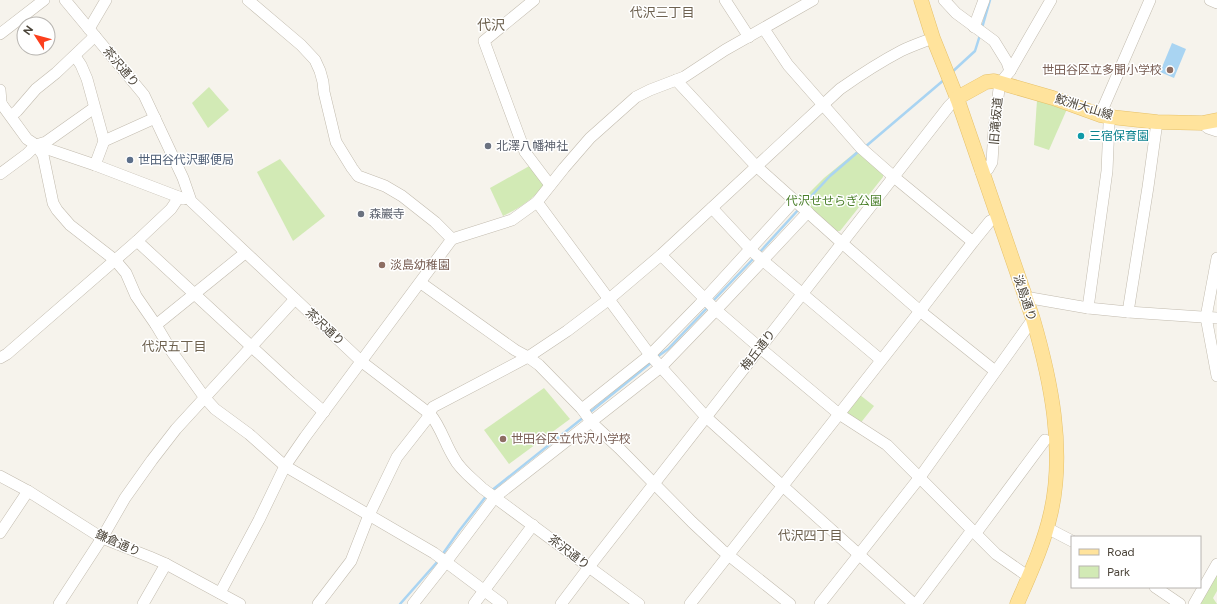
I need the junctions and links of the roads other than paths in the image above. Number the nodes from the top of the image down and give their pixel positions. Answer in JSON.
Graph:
{"nodes":[{"id":1,"x":44,"y":0,"type":"edge"},
{"id":2,"x":65,"y":0,"type":"edge"},
{"id":3,"x":106,"y":0,"type":"edge"},
{"id":4,"x":248,"y":0,"type":"edge"},
{"id":5,"x":534,"y":0,"type":"edge"},
{"id":6,"x":725,"y":0,"type":"edge"},
{"id":7,"x":813,"y":0,"type":"edge"},
{"id":8,"x":920,"y":0,"type":"edge"},
{"id":9,"x":944,"y":0,"type":"edge"},
{"id":10,"x":984,"y":0,"type":"edge"},
{"id":11,"x":1051,"y":0,"type":"edge"},
{"id":12,"x":1150,"y":0,"type":"edge"},
{"id":13,"x":1210,"y":0,"type":"edge"},
{"id":14,"x":1217,"y":2,"type":"edge"},
{"id":15,"x":764,"y":29,"type":"junction"},
{"id":16,"x":980,"y":31,"type":"junction"},
{"id":17,"x":92,"y":33,"type":"junction"},
{"id":18,"x":0,"y":34,"type":"edge"},
{"id":19,"x":750,"y":36,"type":"junction"},
{"id":20,"x":933,"y":38,"type":"junction"},
{"id":21,"x":75,"y":56,"type":"junction"},
{"id":22,"x":1010,"y":71,"type":"junction"},
{"id":23,"x":676,"y":80,"type":"junction"},
{"id":24,"x":1001,"y":82,"type":"junction"},
{"id":25,"x":0,"y":90,"type":"edge"},
{"id":26,"x":957,"y":98,"type":"junction"},
{"id":27,"x":0,"y":102,"type":"edge"},
{"id":28,"x":823,"y":105,"type":"junction"},
{"id":29,"x":94,"y":108,"type":"junction"},
{"id":30,"x":11,"y":116,"type":"junction"},
{"id":31,"x":1106,"y":116,"type":"junction"},
{"id":32,"x":155,"y":118,"type":"junction"},
{"id":33,"x":1217,"y":120,"type":"edge"},
{"id":34,"x":1157,"y":122,"type":"junction"},
{"id":35,"x":1202,"y":123,"type":"junction"},
{"id":36,"x":1217,"y":131,"type":"edge"},
{"id":37,"x":104,"y":141,"type":"junction"},
{"id":38,"x":36,"y":145,"type":"junction"},
{"id":39,"x":95,"y":165,"type":"junction"},
{"id":40,"x":756,"y":166,"type":"junction"},
{"id":41,"x":982,"y":172,"type":"junction"},
{"id":42,"x":0,"y":174,"type":"edge"},
{"id":43,"x":894,"y":177,"type":"junction"},
{"id":44,"x":550,"y":185,"type":"junction"},
{"id":45,"x":179,"y":197,"type":"junction"},
{"id":46,"x":191,"y":201,"type":"junction"},
{"id":47,"x":537,"y":202,"type":"junction"},
{"id":48,"x":802,"y":207,"type":"junction"},
{"id":49,"x":712,"y":208,"type":"junction"},
{"id":50,"x":997,"y":218,"type":"junction"},
{"id":51,"x":452,"y":239,"type":"junction"},
{"id":52,"x":137,"y":241,"type":"junction"},
{"id":53,"x":973,"y":242,"type":"junction"},
{"id":54,"x":842,"y":243,"type":"junction"},
{"id":55,"x":245,"y":253,"type":"junction"},
{"id":56,"x":661,"y":254,"type":"junction"},
{"id":57,"x":757,"y":256,"type":"junction"},
{"id":58,"x":1217,"y":258,"type":"edge"},
{"id":59,"x":115,"y":260,"type":"junction"},
{"id":60,"x":421,"y":283,"type":"junction"},
{"id":61,"x":194,"y":294,"type":"junction"},
{"id":62,"x":802,"y":294,"type":"junction"},
{"id":63,"x":1025,"y":297,"type":"junction"},
{"id":64,"x":295,"y":299,"type":"junction"},
{"id":65,"x":608,"y":300,"type":"junction"},
{"id":66,"x":711,"y":305,"type":"junction"},
{"id":67,"x":1088,"y":308,"type":"junction"},
{"id":68,"x":920,"y":311,"type":"junction"},
{"id":69,"x":1128,"y":312,"type":"junction"},
{"id":70,"x":1212,"y":318,"type":"edge"},
{"id":71,"x":1033,"y":320,"type":"junction"},
{"id":72,"x":156,"y":325,"type":"junction"},
{"id":73,"x":251,"y":347,"type":"junction"},
{"id":74,"x":760,"y":348,"type":"junction"},
{"id":75,"x":528,"y":357,"type":"junction"},
{"id":76,"x":0,"y":358,"type":"edge"},
{"id":77,"x":881,"y":360,"type":"junction"},
{"id":78,"x":656,"y":361,"type":"junction"},
{"id":79,"x":362,"y":362,"type":"junction"},
{"id":80,"x":995,"y":371,"type":"junction"},
{"id":81,"x":1217,"y":376,"type":"edge"},
{"id":82,"x":204,"y":398,"type":"junction"},
{"id":83,"x":324,"y":412,"type":"junction"},
{"id":84,"x":430,"y":414,"type":"junction"},
{"id":85,"x":839,"y":414,"type":"junction"},
{"id":86,"x":587,"y":416,"type":"junction"},
{"id":87,"x":706,"y":417,"type":"junction"},
{"id":88,"x":1045,"y":440,"type":"dead end"},
{"id":89,"x":285,"y":466,"type":"junction"},
{"id":90,"x":0,"y":476,"type":"edge"},
{"id":91,"x":920,"y":477,"type":"junction"},
{"id":92,"x":654,"y":484,"type":"junction"},
{"id":93,"x":783,"y":486,"type":"junction"},
{"id":94,"x":28,"y":491,"type":"junction"},
{"id":95,"x":492,"y":495,"type":"junction"},
{"id":96,"x":369,"y":515,"type":"junction"},
{"id":97,"x":534,"y":526,"type":"junction"},
{"id":98,"x":1047,"y":528,"type":"junction"},
{"id":99,"x":974,"y":532,"type":"junction"},
{"id":100,"x":0,"y":533,"type":"edge"},
{"id":101,"x":102,"y":538,"type":"junction"},
{"id":102,"x":1071,"y":540,"type":"edge"},
{"id":103,"x":728,"y":555,"type":"junction"},
{"id":104,"x":859,"y":555,"type":"junction"},
{"id":105,"x":442,"y":559,"type":"junction"},
{"id":106,"x":166,"y":564,"type":"junction"},
{"id":107,"x":1217,"y":564,"type":"edge"},
{"id":108,"x":589,"y":567,"type":"junction"},
{"id":109,"x":1029,"y":577,"type":"junction"},
{"id":110,"x":1156,"y":588,"type":"edge"},
{"id":111,"x":484,"y":591,"type":"junction"},
{"id":112,"x":220,"y":593,"type":"junction"},
{"id":113,"x":59,"y":604,"type":"edge"},
{"id":114,"x":143,"y":604,"type":"edge"},
{"id":115,"x":240,"y":604,"type":"edge"},
{"id":116,"x":318,"y":604,"type":"edge"},
{"id":117,"x":413,"y":604,"type":"edge"},
{"id":118,"x":474,"y":604,"type":"edge"},
{"id":119,"x":502,"y":604,"type":"edge"},
{"id":120,"x":561,"y":604,"type":"edge"},
{"id":121,"x":639,"y":604,"type":"edge"},
{"id":122,"x":690,"y":604,"type":"edge"},
{"id":123,"x":790,"y":604,"type":"edge"},
{"id":124,"x":820,"y":604,"type":"edge"},
{"id":125,"x":915,"y":604,"type":"edge"},
{"id":126,"x":1017,"y":604,"type":"edge"},
{"id":127,"x":1180,"y":604,"type":"edge"},
{"id":128,"x":1194,"y":604,"type":"edge"}],
"edges":[{"from":1,"to":18,"type":"street"},
{"from":2,"to":17,"type":"street","name":"茶沢通り"},
{"from":3,"to":17,"type":"street"},
{"from":4,"to":51,"type":"street"},
{"from":5,"to":44,"type":"street"},
{"from":6,"to":19,"type":"street"},
{"from":7,"to":15,"type":"street"},
{"from":8,"to":20,"type":"main road","name":"淡島通り"},
{"from":9,"to":16,"type":"street"},
{"from":10,"to":16,"type":"street"},
{"from":11,"to":22,"type":"street","name":"旧滝坂道"},
{"from":12,"to":31,"type":"street"},
{"from":13,"to":14,"type":"street"},
{"from":15,"to":19,"type":"street"},
{"from":15,"to":28,"type":"street"},
{"from":16,"to":22,"type":"street"},
{"from":17,"to":21,"type":"street"},
{"from":17,"to":32,"type":"street","name":"茶沢通り"},
{"from":19,"to":23,"type":"street"},
{"from":20,"to":26,"type":"main road","name":"淡島通り"},
{"from":20,"to":28,"type":"street"},
{"from":21,"to":29,"type":"street"},
{"from":21,"to":30,"type":"street"},
{"from":22,"to":24,"type":"street","name":"旧滝坂道"},
{"from":23,"to":40,"type":"street"},
{"from":23,"to":44,"type":"street"},
{"from":24,"to":26,"type":"main road","name":"鮫洲大山線"},
{"from":24,"to":31,"type":"main road","name":"鮫洲大山線"},
{"from":24,"to":41,"type":"street","name":"旧滝坂道"},
{"from":25,"to":27,"type":"street"},
{"from":26,"to":41,"type":"main road","name":"淡島通り"},
{"from":26,"to":43,"type":"street","name":"梅丘通り"},
{"from":27,"to":30,"type":"street"},
{"from":28,"to":40,"type":"street"},
{"from":28,"to":43,"type":"street"},
{"from":29,"to":37,"type":"street"},
{"from":29,"to":38,"type":"street"},
{"from":30,"to":38,"type":"street"},
{"from":31,"to":34,"type":"main road","name":"鮫洲大山線"},
{"from":31,"to":67,"type":"street"},
{"from":32,"to":37,"type":"street"},
{"from":32,"to":46,"type":"street","name":"茶沢通り"},
{"from":33,"to":35,"type":"main road","name":"鮫洲大山線"},
{"from":34,"to":35,"type":"main road","name":"鮫洲大山線"},
{"from":34,"to":69,"type":"street"},
{"from":35,"to":36,"type":"street"},
{"from":37,"to":39,"type":"street"},
{"from":38,"to":39,"type":"street"},
{"from":38,"to":42,"type":"street"},
{"from":38,"to":59,"type":"street"},
{"from":39,"to":45,"type":"street"},
{"from":40,"to":48,"type":"street"},
{"from":40,"to":49,"type":"street"},
{"from":41,"to":50,"type":"main road","name":"淡島通り"},
{"from":43,"to":53,"type":"street"},
{"from":43,"to":54,"type":"street","name":"梅丘通り"},
{"from":44,"to":47,"type":"street"},
{"from":45,"to":46,"type":"street"},
{"from":45,"to":52,"type":"street"},
{"from":46,"to":55,"type":"street","name":"茶沢通り"},
{"from":47,"to":51,"type":"street"},
{"from":47,"to":65,"type":"street"},
{"from":48,"to":54,"type":"street"},
{"from":48,"to":57,"type":"street"},
{"from":48,"to":57,"type":"street"},
{"from":49,"to":56,"type":"street"},
{"from":49,"to":57,"type":"street"},
{"from":50,"to":53,"type":"street"},
{"from":50,"to":63,"type":"main road","name":"淡島通り"},
{"from":51,"to":60,"type":"street"},
{"from":52,"to":59,"type":"street"},
{"from":52,"to":61,"type":"street"},
{"from":53,"to":68,"type":"street"},
{"from":54,"to":62,"type":"street","name":"梅丘通り"},
{"from":54,"to":68,"type":"street"},
{"from":55,"to":61,"type":"street"},
{"from":55,"to":64,"type":"street","name":"茶沢通り"},
{"from":56,"to":65,"type":"street"},
{"from":56,"to":66,"type":"street"},
{"from":57,"to":62,"type":"street"},
{"from":57,"to":66,"type":"street"},
{"from":57,"to":66,"type":"street"},
{"from":58,"to":70,"type":"street"},
{"from":59,"to":72,"type":"street"},
{"from":59,"to":76,"type":"street"},
{"from":60,"to":75,"type":"street"},
{"from":60,"to":79,"type":"street"},
{"from":61,"to":72,"type":"street"},
{"from":61,"to":73,"type":"street"},
{"from":62,"to":74,"type":"street","name":"梅丘通り"},
{"from":62,"to":77,"type":"street"},
{"from":63,"to":67,"type":"street"},
{"from":63,"to":71,"type":"main road","name":"淡島通り"},
{"from":64,"to":73,"type":"street"},
{"from":64,"to":79,"type":"street","name":"茶沢通り"},
{"from":65,"to":75,"type":"street"},
{"from":65,"to":78,"type":"street"},
{"from":66,"to":74,"type":"street"},
{"from":66,"to":78,"type":"street"},
{"from":66,"to":78,"type":"street"},
{"from":67,"to":69,"type":"street"},
{"from":68,"to":77,"type":"street"},
{"from":68,"to":80,"type":"street"},
{"from":69,"to":70,"type":"street"},
{"from":70,"to":81,"type":"street"},
{"from":71,"to":80,"type":"street"},
{"from":71,"to":98,"type":"main road","name":"淡島通り"},
{"from":72,"to":82,"type":"street"},
{"from":73,"to":82,"type":"street"},
{"from":73,"to":83,"type":"street"},
{"from":74,"to":85,"type":"street"},
{"from":74,"to":87,"type":"street","name":"梅丘通り"},
{"from":75,"to":84,"type":"street"},
{"from":75,"to":86,"type":"street"},
{"from":77,"to":85,"type":"street"},
{"from":78,"to":86,"type":"street"},
{"from":78,"to":86,"type":"street"},
{"from":78,"to":87,"type":"street"},
{"from":79,"to":83,"type":"street"},
{"from":79,"to":84,"type":"street","name":"茶沢通り"},
{"from":80,"to":91,"type":"street"},
{"from":82,"to":89,"type":"street"},
{"from":82,"to":101,"type":"street"},
{"from":83,"to":89,"type":"street"},
{"from":84,"to":95,"type":"street","name":"茶沢通り"},
{"from":84,"to":96,"type":"street"},
{"from":85,"to":91,"type":"street"},
{"from":85,"to":93,"type":"street"},
{"from":86,"to":92,"type":"street"},
{"from":86,"to":95,"type":"street"},
{"from":87,"to":92,"type":"street","name":"梅丘通り"},
{"from":87,"to":93,"type":"street"},
{"from":88,"to":99,"type":"street"},
{"from":89,"to":96,"type":"street"},
{"from":89,"to":112,"type":"street"},
{"from":90,"to":94,"type":"street","name":"鎌倉通り"},
{"from":91,"to":99,"type":"street"},
{"from":91,"to":104,"type":"street"},
{"from":92,"to":103,"type":"street"},
{"from":92,"to":108,"type":"street","name":"梅丘通り"},
{"from":93,"to":103,"type":"street"},
{"from":93,"to":104,"type":"street"},
{"from":94,"to":100,"type":"street"},
{"from":94,"to":101,"type":"street","name":"鎌倉通り"},
{"from":95,"to":97,"type":"street","name":"茶沢通り"},
{"from":95,"to":105,"type":"street"},
{"from":96,"to":105,"type":"street"},
{"from":96,"to":116,"type":"street"},
{"from":97,"to":108,"type":"street","name":"茶沢通り"},
{"from":97,"to":111,"type":"street"},
{"from":98,"to":102,"type":"street"},
{"from":98,"to":109,"type":"main road","name":"淡島通り"},
{"from":99,"to":109,"type":"street"},
{"from":99,"to":125,"type":"street"},
{"from":101,"to":106,"type":"street","name":"鎌倉通り"},
{"from":101,"to":113,"type":"street"},
{"from":103,"to":122,"type":"street"},
{"from":103,"to":123,"type":"street"},
{"from":104,"to":124,"type":"street"},
{"from":104,"to":125,"type":"street"},
{"from":105,"to":111,"type":"street"},
{"from":105,"to":117,"type":"street"},
{"from":106,"to":112,"type":"street","name":"鎌倉通り"},
{"from":106,"to":114,"type":"street"},
{"from":107,"to":128,"type":"street"},
{"from":108,"to":120,"type":"street","name":"梅丘通り"},
{"from":108,"to":121,"type":"street","name":"茶沢通り"},
{"from":109,"to":126,"type":"main road","name":"淡島通り"},
{"from":110,"to":127,"type":"street"},
{"from":111,"to":118,"type":"street"},
{"from":111,"to":119,"type":"street"},
{"from":112,"to":115,"type":"street","name":"鎌倉通り"}]}
